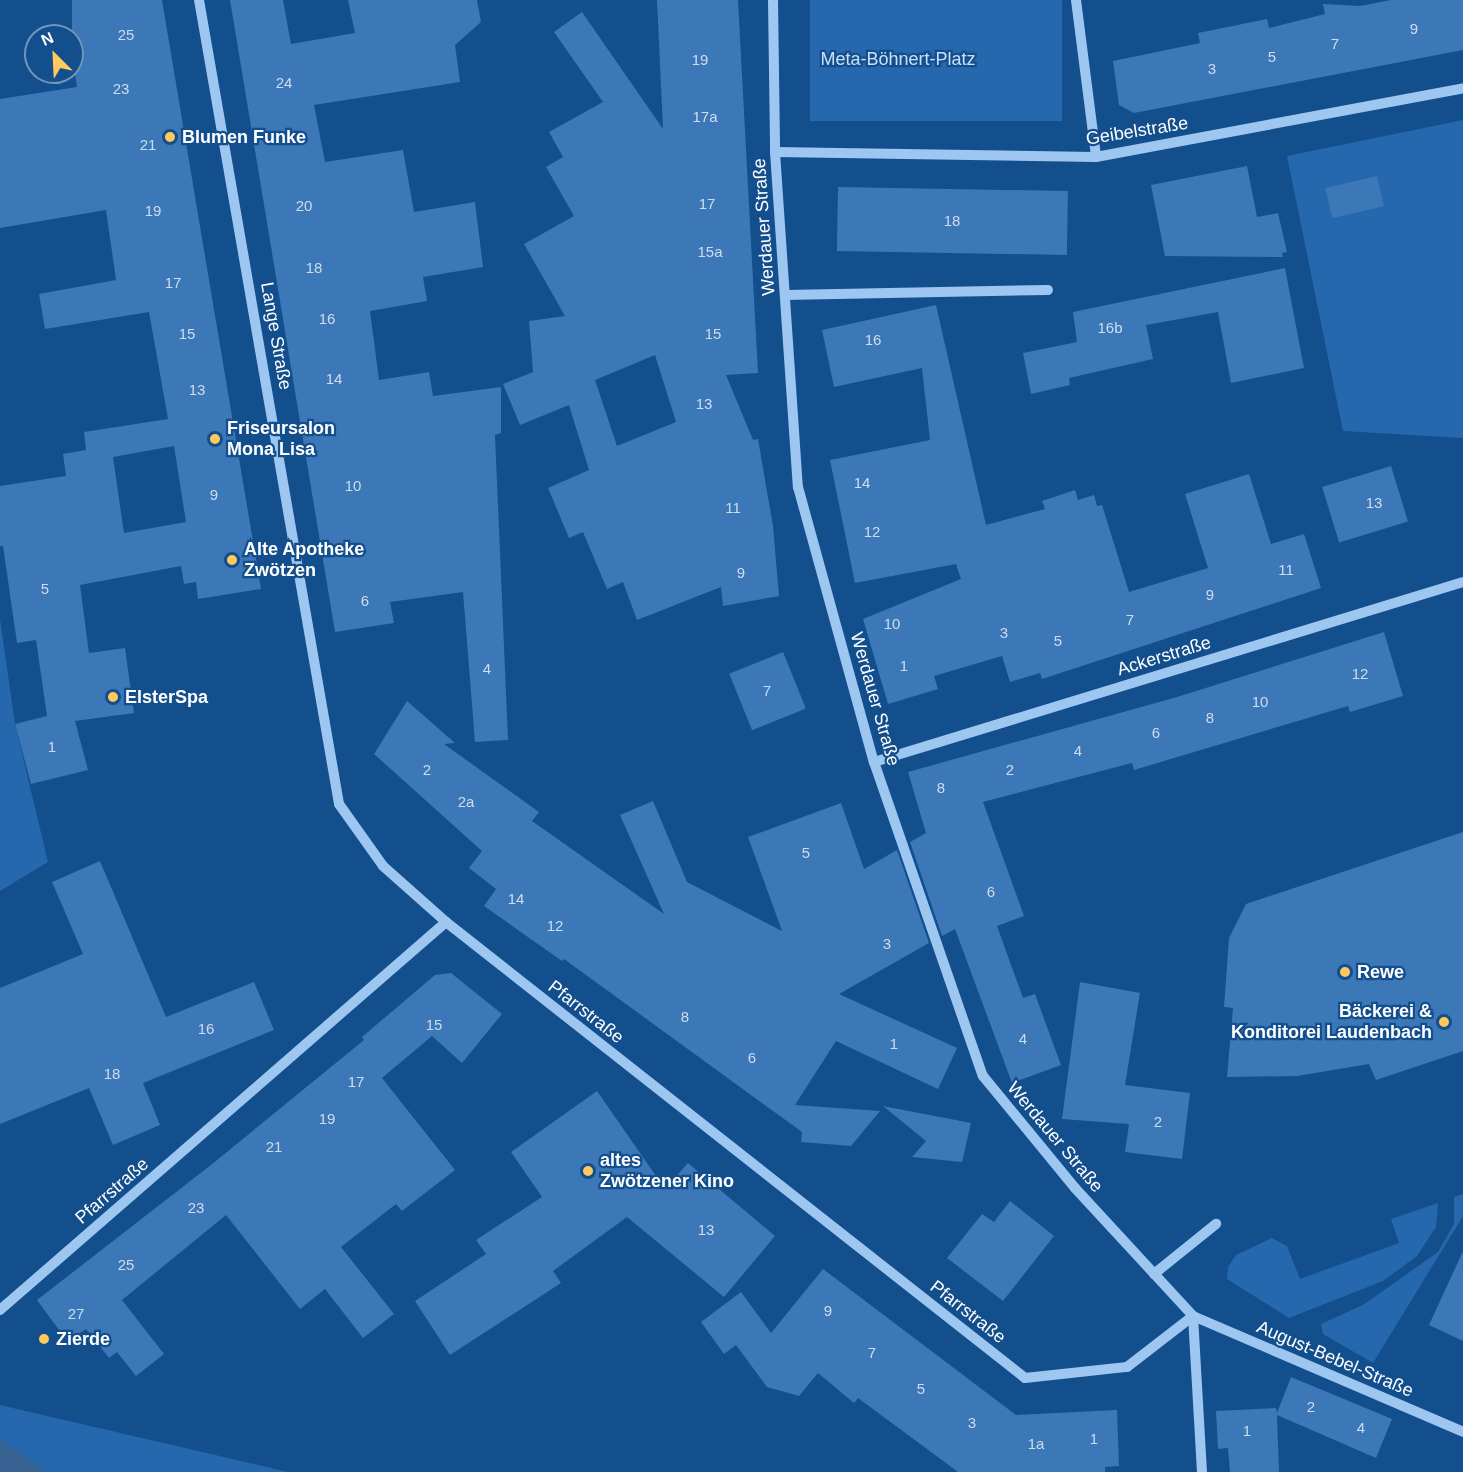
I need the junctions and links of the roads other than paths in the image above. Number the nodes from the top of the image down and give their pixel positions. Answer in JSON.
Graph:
{"nodes":[{"id":1,"x":199,"y":0,"type":"edge"},
{"id":2,"x":773,"y":0,"type":"edge"},
{"id":3,"x":1076,"y":0,"type":"edge"},
{"id":4,"x":1463,"y":88,"type":"edge"},
{"id":5,"x":775,"y":152,"type":"junction"},
{"id":6,"x":1096,"y":157,"type":"junction"},
{"id":7,"x":1048,"y":290,"type":"dead end"},
{"id":8,"x":785,"y":295,"type":"junction"},
{"id":9,"x":1463,"y":582,"type":"edge"},
{"id":10,"x":874,"y":762,"type":"junction"},
{"id":11,"x":446,"y":922,"type":"junction"},
{"id":12,"x":1216,"y":1224,"type":"dead end"},
{"id":13,"x":1154,"y":1274,"type":"junction"},
{"id":14,"x":0,"y":1310,"type":"edge"},
{"id":15,"x":1193,"y":1316,"type":"junction"},
{"id":16,"x":1463,"y":1432,"type":"edge"},
{"id":17,"x":1202,"y":1472,"type":"edge"}],
"edges":[{"from":1,"to":11,"type":"street","name":"Lange Straße"},
{"from":2,"to":5,"type":"street","name":"Werdauer Straße"},
{"from":3,"to":6,"type":"street"},
{"from":4,"to":6,"type":"street","name":"Geibelstraße"},
{"from":5,"to":6,"type":"street","name":"Geibelstraße"},
{"from":5,"to":8,"type":"street","name":"Werdauer Straße"},
{"from":7,"to":8,"type":"street"},
{"from":8,"to":10,"type":"street","name":"Werdauer Straße"},
{"from":9,"to":10,"type":"street","name":"Ackerstraße"},
{"from":10,"to":13,"type":"street","name":"Werdauer Straße"},
{"from":11,"to":14,"type":"street","name":"Pfarrstraße"},
{"from":11,"to":15,"type":"street","name":"Pfarrstraße"},
{"from":12,"to":13,"type":"street"},
{"from":13,"to":15,"type":"street","name":"Werdauer Straße"},
{"from":15,"to":16,"type":"street","name":"August-Bebel-Straße"},
{"from":15,"to":17,"type":"street"}]}
